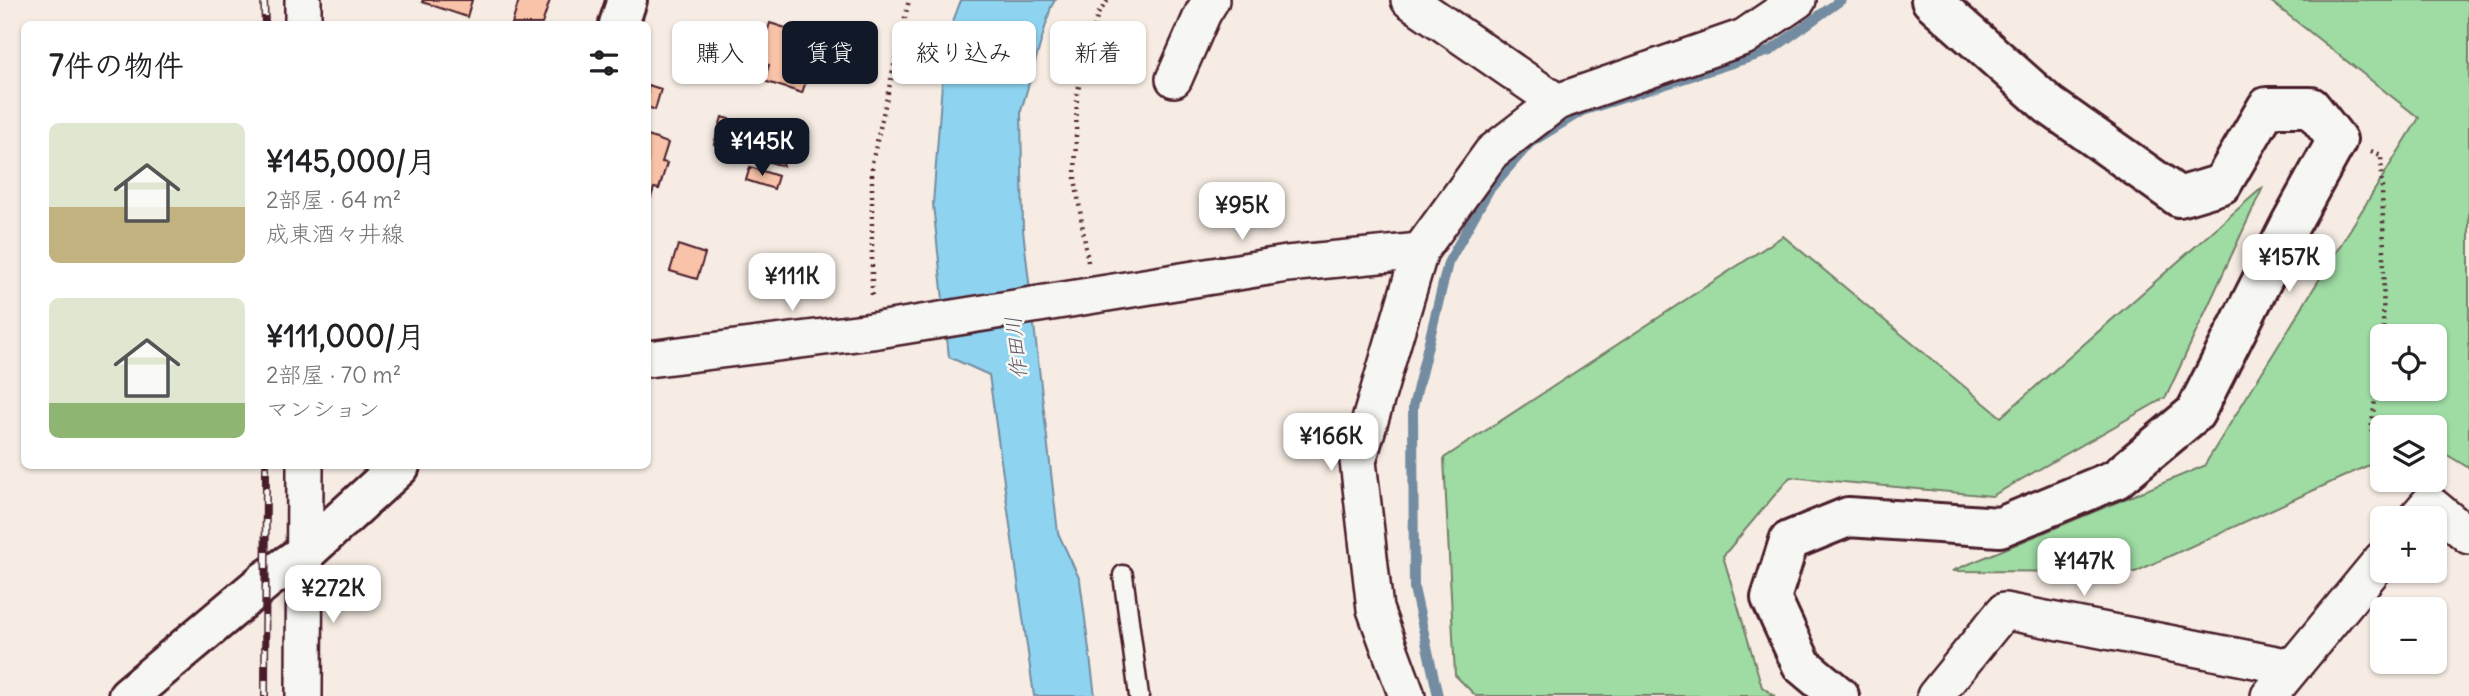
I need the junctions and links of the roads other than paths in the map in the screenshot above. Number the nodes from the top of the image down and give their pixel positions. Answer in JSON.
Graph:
{"nodes":[{"id":1,"x":303,"y":0,"type":"edge"},
{"id":2,"x":627,"y":0,"type":"edge"},
{"id":3,"x":1211,"y":0,"type":"edge"},
{"id":4,"x":1409,"y":0,"type":"edge"},
{"id":5,"x":1798,"y":0,"type":"edge"},
{"id":6,"x":1931,"y":0,"type":"edge"},
{"id":7,"x":303,"y":21,"type":"edge"},
{"id":8,"x":620,"y":21,"type":"edge"},
{"id":9,"x":1174,"y":79,"type":"dead end"},
{"id":10,"x":1557,"y":102,"type":"junction"},
{"id":11,"x":1420,"y":251,"type":"junction"},
{"id":12,"x":651,"y":359,"type":"edge"},
{"id":13,"x":305,"y":469,"type":"edge"},
{"id":14,"x":397,"y":469,"type":"edge"},
{"id":15,"x":2447,"y":518,"type":"edge"},
{"id":16,"x":2469,"y":536,"type":"edge"},
{"id":17,"x":305,"y":553,"type":"junction"},
{"id":18,"x":2370,"y":573,"type":"edge"},
{"id":19,"x":1123,"y":575,"type":"dead end"},
{"id":20,"x":2291,"y":667,"type":"junction"},
{"id":21,"x":128,"y":696,"type":"edge"},
{"id":22,"x":304,"y":696,"type":"edge"},
{"id":23,"x":1139,"y":696,"type":"edge"},
{"id":24,"x":1407,"y":696,"type":"edge"},
{"id":25,"x":1839,"y":696,"type":"edge"},
{"id":26,"x":1935,"y":696,"type":"edge"},
{"id":27,"x":2269,"y":696,"type":"edge"}],
"edges":[{"from":1,"to":7,"type":"street"},
{"from":2,"to":8,"type":"street"},
{"from":3,"to":9,"type":"street"},
{"from":4,"to":10,"type":"street"},
{"from":5,"to":10,"type":"street"},
{"from":6,"to":25,"type":"street"},
{"from":10,"to":11,"type":"street"},
{"from":11,"to":12,"type":"street"},
{"from":11,"to":24,"type":"street"},
{"from":13,"to":17,"type":"street"},
{"from":14,"to":17,"type":"street"},
{"from":15,"to":16,"type":"street"},
{"from":17,"to":21,"type":"street"},
{"from":17,"to":22,"type":"street"},
{"from":18,"to":20,"type":"street"},
{"from":19,"to":23,"type":"lane"},
{"from":20,"to":26,"type":"street"},
{"from":20,"to":27,"type":"street"}]}
